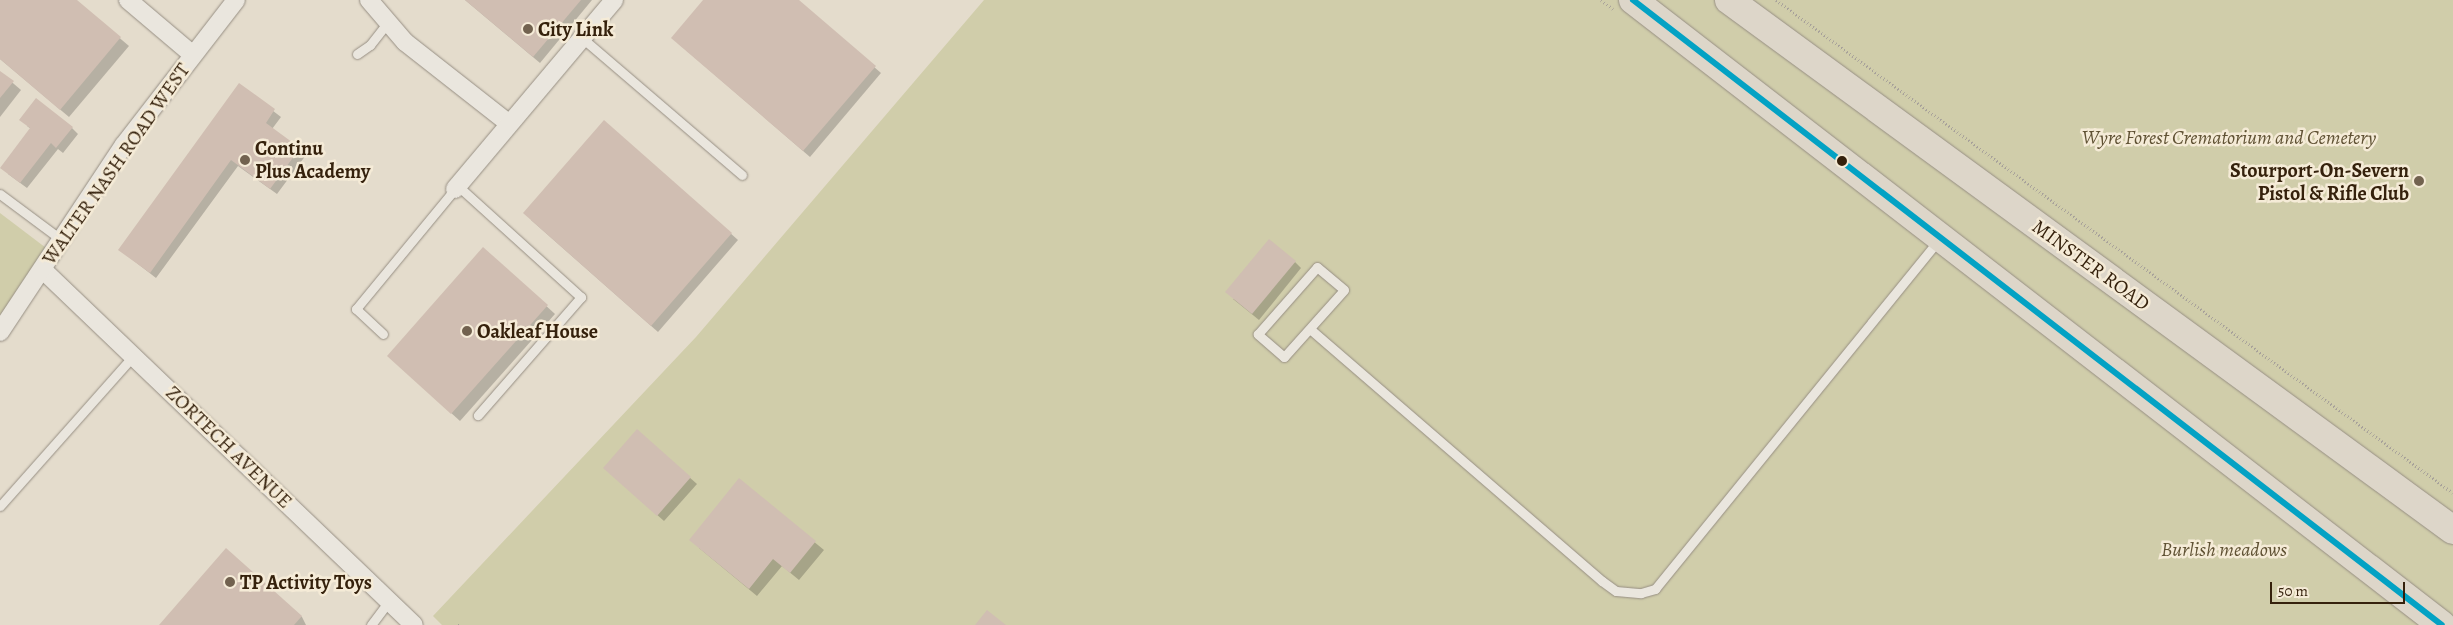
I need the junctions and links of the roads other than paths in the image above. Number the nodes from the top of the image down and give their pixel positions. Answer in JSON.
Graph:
{"nodes":[{"id":1,"x":128,"y":0,"type":"edge"},
{"id":2,"x":236,"y":0,"type":"edge"},
{"id":3,"x":369,"y":0,"type":"edge"},
{"id":4,"x":614,"y":0,"type":"edge"},
{"id":5,"x":1633,"y":0,"type":"edge"},
{"id":6,"x":1729,"y":0,"type":"edge"},
{"id":7,"x":388,"y":22,"type":"junction"},
{"id":8,"x":581,"y":37,"type":"junction"},
{"id":9,"x":192,"y":54,"type":"junction"},
{"id":10,"x":357,"y":54,"type":"dead end"},
{"id":11,"x":507,"y":122,"type":"junction"},
{"id":12,"x":742,"y":175,"type":"dead end"},
{"id":13,"x":457,"y":187,"type":"junction"},
{"id":14,"x":0,"y":194,"type":"edge"},
{"id":15,"x":1942,"y":235,"type":"junction"},
{"id":16,"x":63,"y":241,"type":"junction"},
{"id":17,"x":43,"y":270,"type":"junction"},
{"id":18,"x":1310,"y":329,"type":"junction"},
{"id":19,"x":0,"y":332,"type":"edge"},
{"id":20,"x":383,"y":334,"type":"dead end"},
{"id":21,"x":133,"y":356,"type":"junction"},
{"id":22,"x":478,"y":415,"type":"dead end"},
{"id":23,"x":0,"y":506,"type":"edge"},
{"id":24,"x":2453,"y":530,"type":"edge"},
{"id":25,"x":389,"y":601,"type":"junction"},
{"id":26,"x":371,"y":625,"type":"edge"},
{"id":27,"x":414,"y":625,"type":"edge"},
{"id":28,"x":2442,"y":625,"type":"edge"}],
"edges":[{"from":1,"to":9,"type":"street"},
{"from":2,"to":9,"type":"street","name":"WALTER NASH ROAD WEST"},
{"from":3,"to":7,"type":"street"},
{"from":4,"to":8,"type":"street"},
{"from":5,"to":15,"type":"main road"},
{"from":6,"to":24,"type":"main road","name":"MINSTER ROAD"},
{"from":7,"to":10,"type":"lane"},
{"from":7,"to":11,"type":"street"},
{"from":8,"to":11,"type":"street"},
{"from":8,"to":12,"type":"lane"},
{"from":9,"to":16,"type":"street","name":"WALTER NASH ROAD WEST"},
{"from":11,"to":13,"type":"street"},
{"from":13,"to":20,"type":"lane"},
{"from":13,"to":22,"type":"lane"},
{"from":14,"to":16,"type":"lane"},
{"from":15,"to":18,"type":"lane"},
{"from":15,"to":28,"type":"main road"},
{"from":16,"to":17,"type":"street","name":"WALTER NASH ROAD WEST"},
{"from":17,"to":19,"type":"street","name":"WALTER NASH ROAD WEST"},
{"from":17,"to":21,"type":"street","name":"ZORTECH AVENUE"},
{"from":18,"to":18,"type":"lane"},
{"from":21,"to":23,"type":"lane"},
{"from":21,"to":25,"type":"street","name":"ZORTECH AVENUE"},
{"from":25,"to":26,"type":"lane"},
{"from":25,"to":27,"type":"street","name":"ZORTECH AVENUE"}]}
